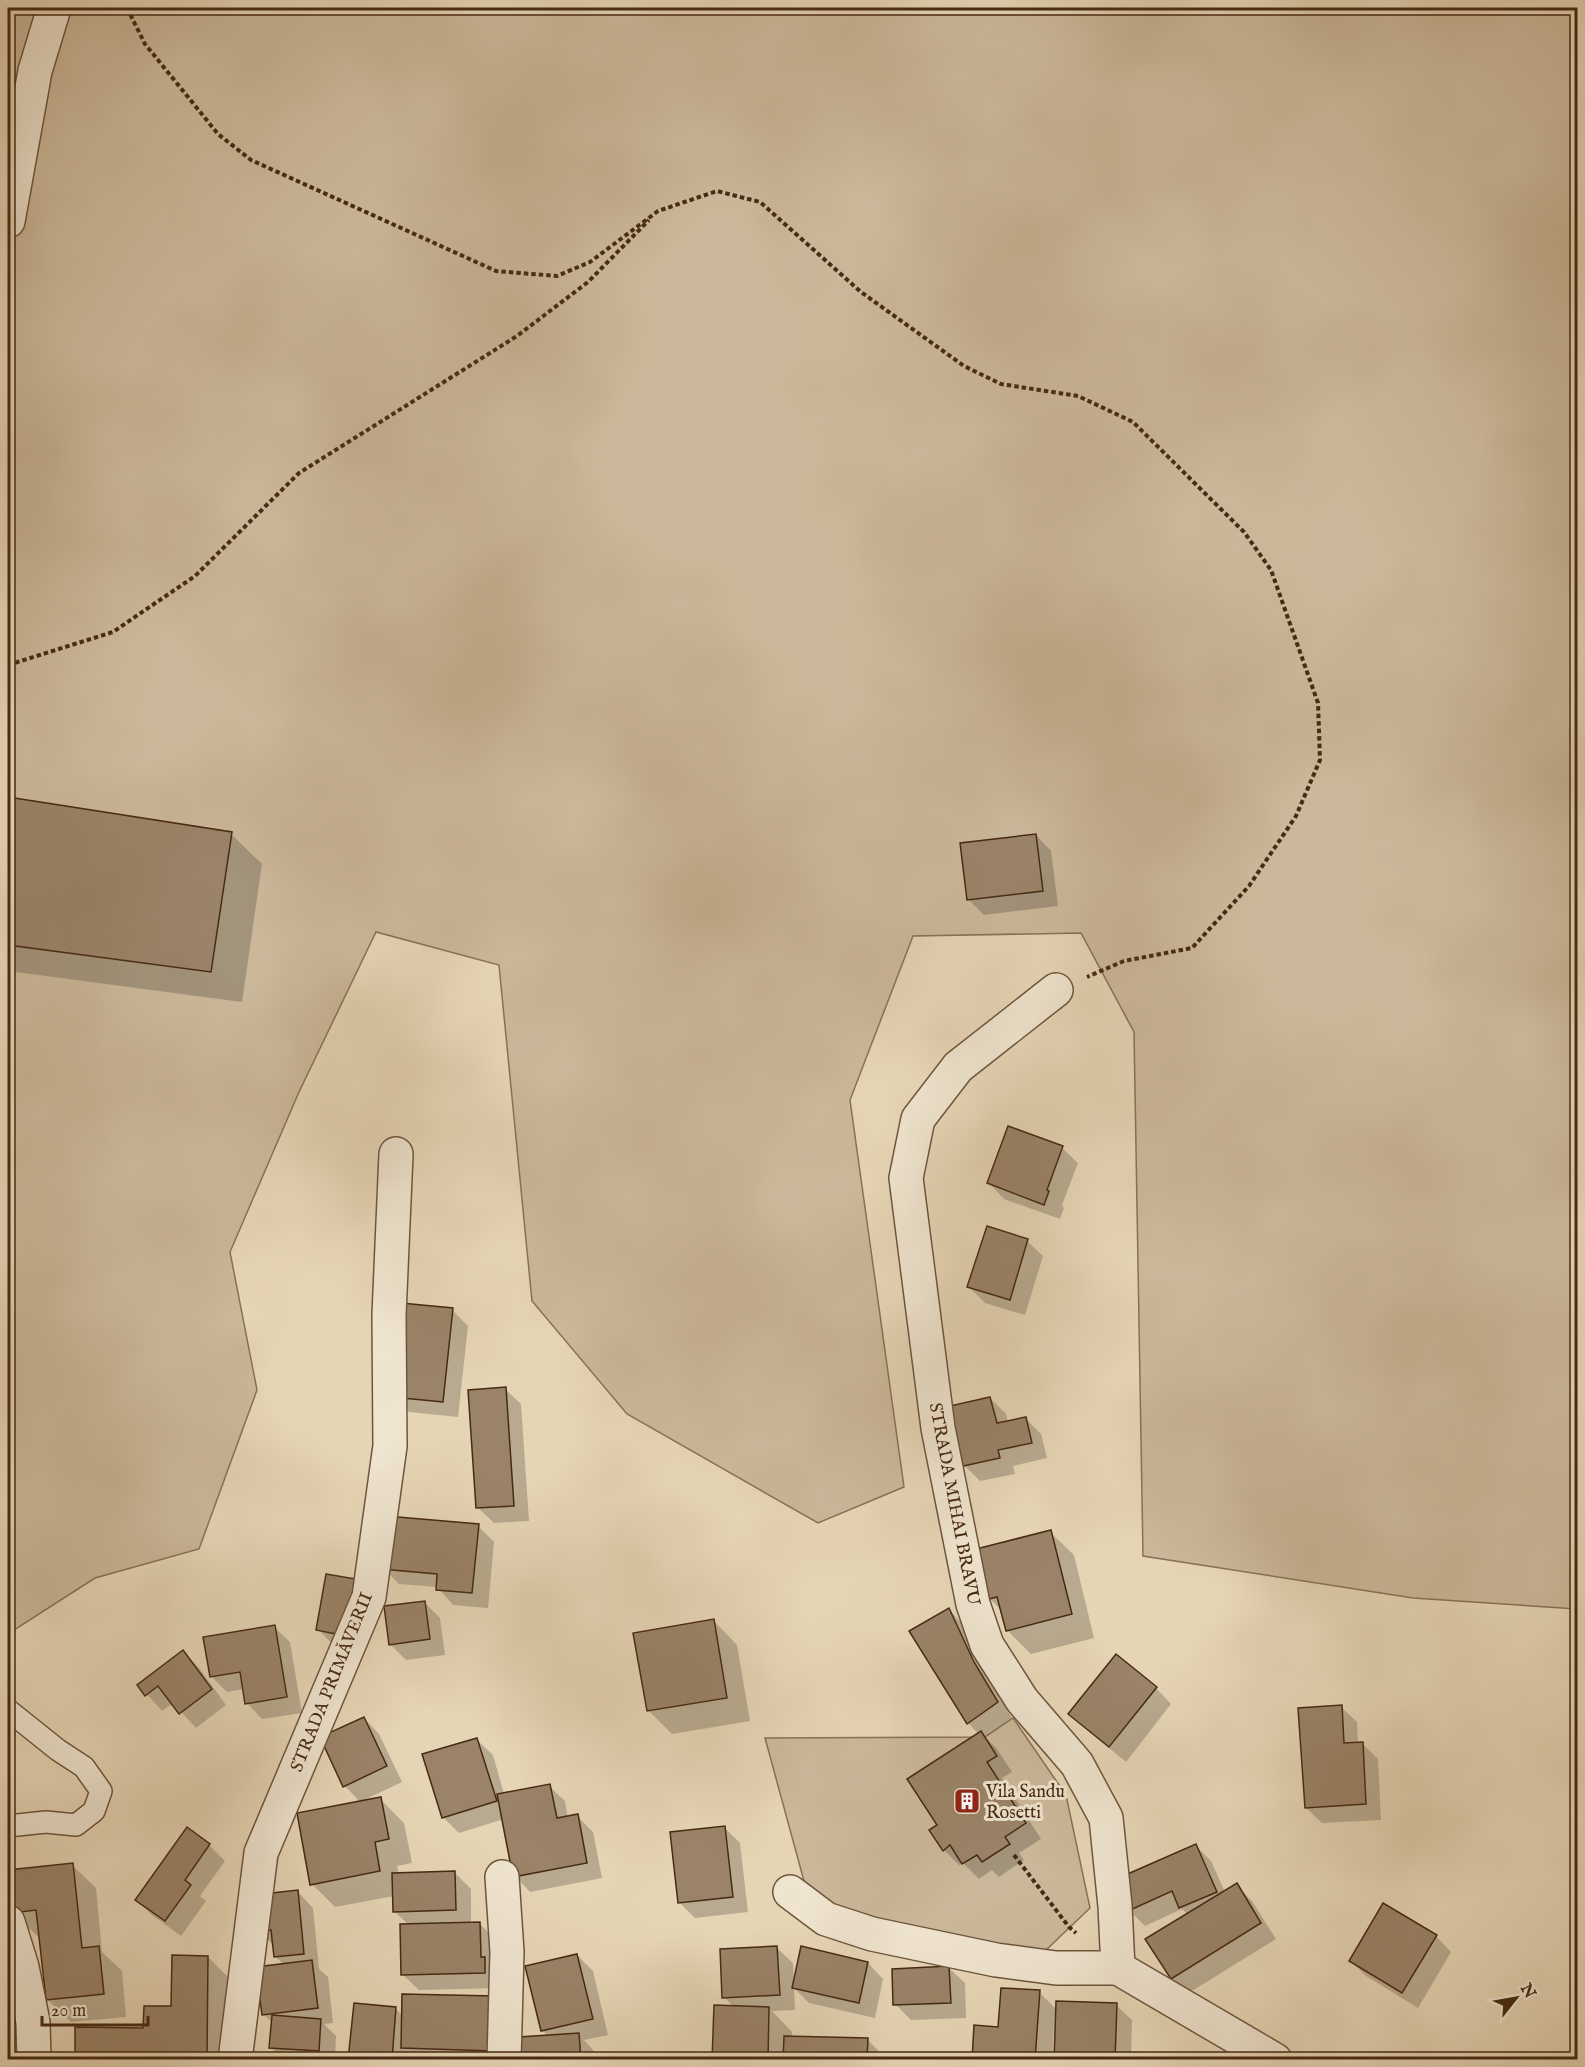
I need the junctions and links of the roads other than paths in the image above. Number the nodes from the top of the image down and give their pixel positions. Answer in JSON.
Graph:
{"nodes":[{"id":1,"x":54,"y":8,"type":"edge"},
{"id":2,"x":8,"y":221,"type":"edge"},
{"id":3,"x":1056,"y":990,"type":"road end"},
{"id":4,"x":396,"y":1154,"type":"dead end"},
{"id":5,"x":8,"y":1710,"type":"edge"},
{"id":6,"x":8,"y":1826,"type":"edge"},
{"id":7,"x":502,"y":1877,"type":"dead end"},
{"id":8,"x":790,"y":1892,"type":"dead end"},
{"id":9,"x":8,"y":1922,"type":"edge"},
{"id":10,"x":1118,"y":1968,"type":"junction"},
{"id":11,"x":34,"y":2060,"type":"edge"},
{"id":12,"x":235,"y":2060,"type":"edge"},
{"id":13,"x":504,"y":2060,"type":"edge"},
{"id":14,"x":1275,"y":2060,"type":"edge"}],
"edges":[{"from":1,"to":2,"type":"street"},
{"from":3,"to":10,"type":"street","name":"STRADA MIHAI BRAVU"},
{"from":4,"to":12,"type":"street","name":"STRADA PRIMĂVERII"},
{"from":5,"to":6,"type":"lane"},
{"from":7,"to":13,"type":"street"},
{"from":8,"to":10,"type":"street"},
{"from":9,"to":11,"type":"street"},
{"from":10,"to":14,"type":"street"}]}
